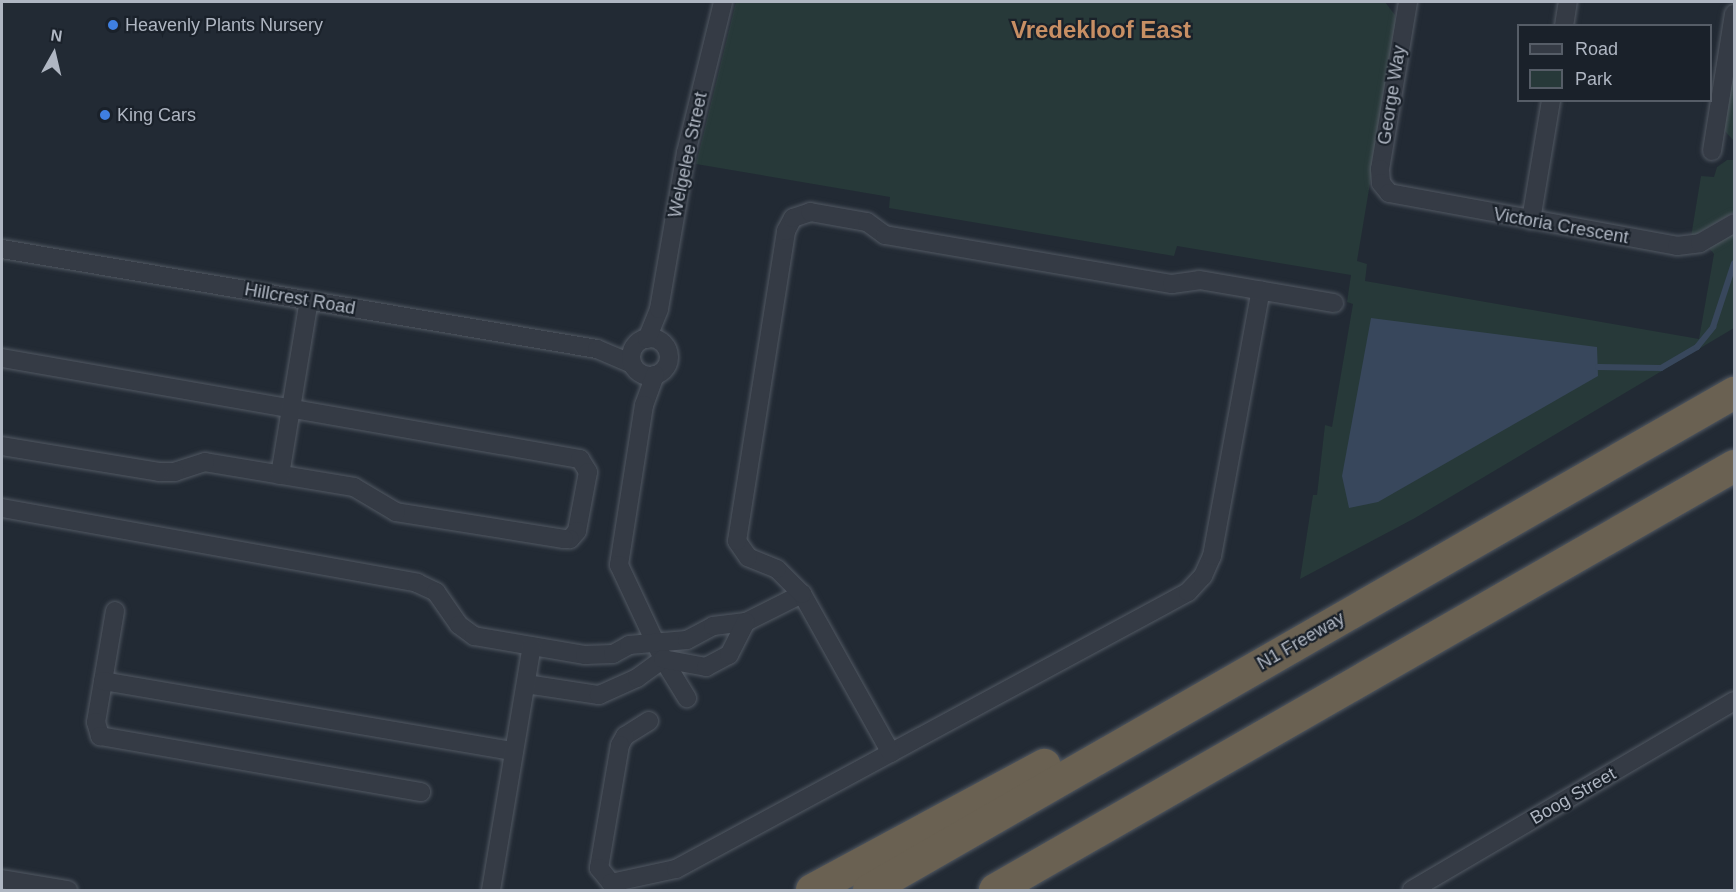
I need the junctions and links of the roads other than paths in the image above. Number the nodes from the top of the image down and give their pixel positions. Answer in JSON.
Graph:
{"nodes":[{"id":1,"x":723,"y":2,"type":"edge"},
{"id":2,"x":1408,"y":2,"type":"edge"},
{"id":3,"x":1568,"y":2,"type":"edge"},
{"id":4,"x":1734,"y":14,"type":"edge"},
{"id":5,"x":1564,"y":24,"type":"edge"},
{"id":6,"x":1551,"y":102,"type":"edge"},
{"id":7,"x":1712,"y":151,"type":"dead end"},
{"id":8,"x":1384,"y":188,"type":"joint"},
{"id":9,"x":1531,"y":220,"type":"junction"},
{"id":10,"x":1734,"y":223,"type":"edge"},
{"id":11,"x":2,"y":249,"type":"edge"},
{"id":12,"x":1261,"y":290,"type":"junction"},
{"id":13,"x":309,"y":300,"type":"junction"},
{"id":14,"x":1334,"y":303,"type":"dead end"},
{"id":15,"x":659,"y":309,"type":"junction"},
{"id":16,"x":642,"y":341,"type":"junction"},
{"id":17,"x":666,"y":348,"type":"junction"},
{"id":18,"x":597,"y":350,"type":"junction"},
{"id":19,"x":2,"y":358,"type":"edge"},
{"id":20,"x":642,"y":370,"type":"junction"},
{"id":21,"x":1734,"y":394,"type":"edge"},
{"id":22,"x":291,"y":408,"type":"junction"},
{"id":23,"x":2,"y":446,"type":"edge"},
{"id":24,"x":1734,"y":466,"type":"edge"},
{"id":25,"x":280,"y":475,"type":"junction"},
{"id":26,"x":2,"y":508,"type":"edge"},
{"id":27,"x":802,"y":594,"type":"junction"},
{"id":28,"x":115,"y":611,"type":"dead end"},
{"id":29,"x":746,"y":622,"type":"junction"},
{"id":30,"x":654,"y":642,"type":"junction"},
{"id":31,"x":532,"y":646,"type":"junction"},
{"id":32,"x":663,"y":659,"type":"junction"},
{"id":33,"x":103,"y":681,"type":"junction"},
{"id":34,"x":526,"y":684,"type":"junction"},
{"id":35,"x":1218,"y":688,"type":"junction"},
{"id":36,"x":687,"y":698,"type":"dead end"},
{"id":37,"x":1734,"y":701,"type":"edge"},
{"id":38,"x":648,"y":721,"type":"dead end"},
{"id":39,"x":514,"y":751,"type":"junction"},
{"id":40,"x":891,"y":753,"type":"junction"},
{"id":41,"x":421,"y":792,"type":"dead end"},
{"id":42,"x":2,"y":879,"type":"edge"},
{"id":43,"x":68,"y":891,"type":"edge"},
{"id":44,"x":491,"y":891,"type":"edge"},
{"id":45,"x":812,"y":891,"type":"edge"},
{"id":46,"x":869,"y":891,"type":"edge"},
{"id":47,"x":994,"y":891,"type":"edge"},
{"id":48,"x":1412,"y":891,"type":"edge"}],
"edges":[{"from":1,"to":15,"type":"street","name":"Welgelee Street"},
{"from":2,"to":8,"type":"street","name":"George Way"},
{"from":3,"to":5,"type":"street"},
{"from":4,"to":7,"type":"street"},
{"from":6,"to":9,"type":"street"},
{"from":8,"to":9,"type":"street","name":"Victoria Crescent"},
{"from":9,"to":10,"type":"street","name":"Victoria Crescent"},
{"from":11,"to":13,"type":"street","name":"Hillcrest Road"},
{"from":12,"to":14,"type":"street"},
{"from":12,"to":27,"type":"street"},
{"from":12,"to":40,"type":"street"},
{"from":13,"to":18,"type":"street","name":"Hillcrest Road"},
{"from":13,"to":22,"type":"street"},
{"from":15,"to":16,"type":"street","name":"Welgelee Street"},
{"from":15,"to":17,"type":"street","name":"Welgelee Street"},
{"from":16,"to":17,"type":"street"},
{"from":16,"to":18,"type":"street","name":"Hillcrest Road"},
{"from":16,"to":20,"type":"street"},
{"from":17,"to":20,"type":"street"},
{"from":18,"to":20,"type":"street","name":"Hillcrest Road"},
{"from":19,"to":22,"type":"street"},
{"from":20,"to":30,"type":"street"},
{"from":21,"to":35,"type":"highway","name":"N1 Freeway"},
{"from":22,"to":25,"type":"street"},
{"from":22,"to":25,"type":"street"},
{"from":23,"to":25,"type":"street"},
{"from":24,"to":47,"type":"highway"},
{"from":26,"to":31,"type":"street"},
{"from":27,"to":29,"type":"street"},
{"from":27,"to":40,"type":"street"},
{"from":28,"to":33,"type":"street"},
{"from":29,"to":30,"type":"street"},
{"from":29,"to":32,"type":"street"},
{"from":30,"to":31,"type":"street"},
{"from":30,"to":32,"type":"street"},
{"from":31,"to":34,"type":"street"},
{"from":32,"to":34,"type":"street"},
{"from":32,"to":36,"type":"street"},
{"from":33,"to":39,"type":"street"},
{"from":33,"to":41,"type":"street"},
{"from":34,"to":39,"type":"street"},
{"from":35,"to":45,"type":"highway"},
{"from":35,"to":46,"type":"highway","name":"N1 Freeway"},
{"from":37,"to":48,"type":"street","name":"Boog Street"},
{"from":38,"to":40,"type":"street"},
{"from":39,"to":44,"type":"street"},
{"from":42,"to":43,"type":"street"}]}
